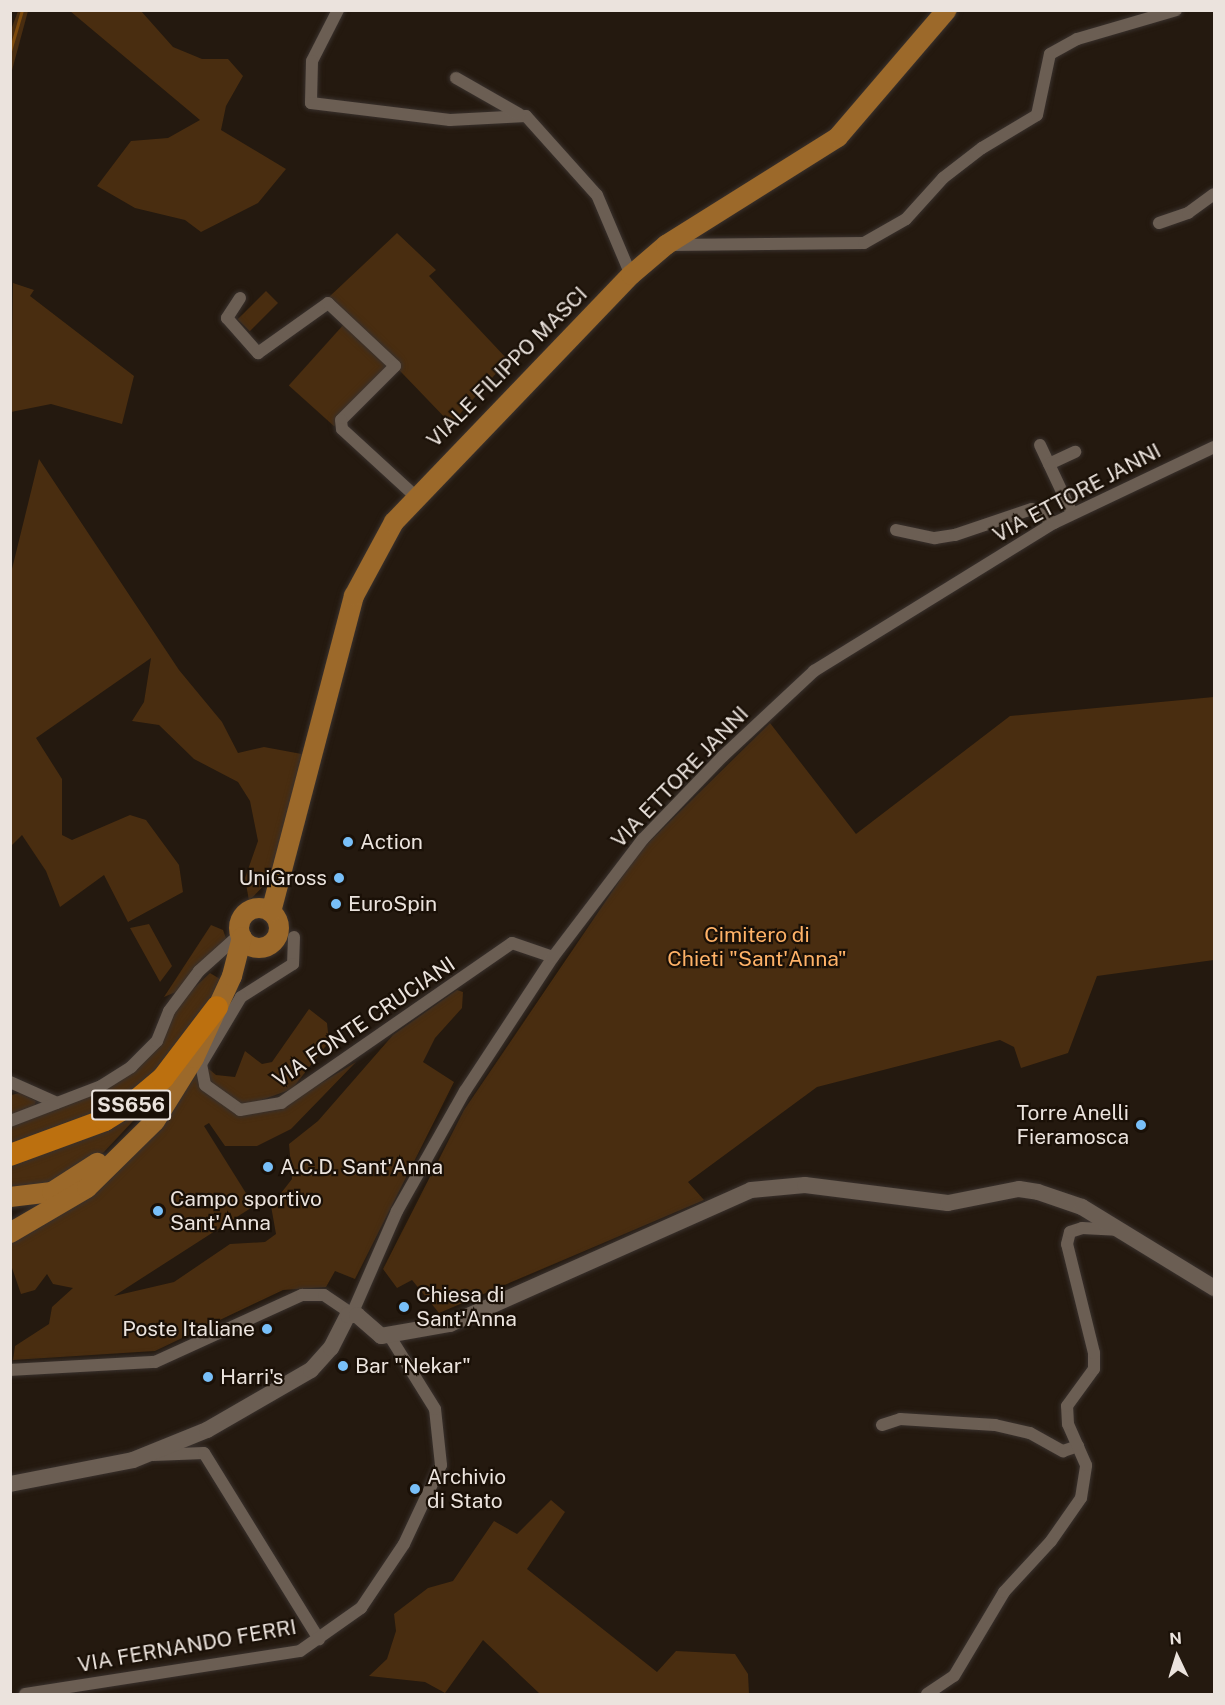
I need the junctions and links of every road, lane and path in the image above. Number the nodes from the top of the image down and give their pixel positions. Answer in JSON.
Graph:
{"nodes":[{"id":1,"x":338,"y":10,"type":"edge"},
{"id":2,"x":946,"y":10,"type":"edge"},
{"id":3,"x":1176,"y":10,"type":"edge"},
{"id":4,"x":456,"y":78,"type":"dead end"},
{"id":5,"x":526,"y":116,"type":"junction"},
{"id":6,"x":1215,"y":194,"type":"edge"},
{"id":7,"x":1160,"y":223,"type":"dead end"},
{"id":8,"x":666,"y":244,"type":"junction"},
{"id":9,"x":631,"y":275,"type":"junction"},
{"id":10,"x":240,"y":298,"type":"dead end"},
{"id":11,"x":1040,"y":445,"type":"dead end"},
{"id":12,"x":1215,"y":447,"type":"edge"},
{"id":13,"x":1075,"y":453,"type":"dead end"},
{"id":14,"x":1049,"y":464,"type":"junction"},
{"id":15,"x":414,"y":495,"type":"junction"},
{"id":16,"x":1072,"y":513,"type":"junction"},
{"id":17,"x":1054,"y":523,"type":"junction"},
{"id":18,"x":896,"y":530,"type":"dead end"},
{"id":19,"x":263,"y":910,"type":"junction"},
{"id":20,"x":294,"y":938,"type":"dead end"},
{"id":21,"x":246,"y":939,"type":"junction"},
{"id":22,"x":553,"y":957,"type":"junction"},
{"id":23,"x":210,"y":965,"type":"junction"},
{"id":24,"x":220,"y":1002,"type":"junction"},
{"id":25,"x":10,"y":1082,"type":"edge"},
{"id":26,"x":57,"y":1103,"type":"junction"},
{"id":27,"x":10,"y":1121,"type":"edge"},
{"id":28,"x":10,"y":1155,"type":"edge"},
{"id":29,"x":10,"y":1197,"type":"edge"},
{"id":30,"x":38,"y":1218,"type":"junction"},
{"id":31,"x":10,"y":1221,"type":"edge"},
{"id":32,"x":1121,"y":1230,"type":"junction"},
{"id":33,"x":10,"y":1233,"type":"edge"},
{"id":34,"x":1215,"y":1288,"type":"edge"},
{"id":35,"x":352,"y":1314,"type":"junction"},
{"id":36,"x":385,"y":1335,"type":"junction"},
{"id":37,"x":10,"y":1370,"type":"edge"},
{"id":38,"x":882,"y":1425,"type":"dead end"},
{"id":39,"x":1078,"y":1446,"type":"junction"},
{"id":40,"x":153,"y":1455,"type":"junction"},
{"id":41,"x":10,"y":1484,"type":"edge"},
{"id":42,"x":319,"y":1639,"type":"junction"},
{"id":43,"x":25,"y":1695,"type":"edge"},
{"id":44,"x":927,"y":1695,"type":"edge"}],
"edges":[{"from":1,"to":5,"type":"street"},
{"from":2,"to":8,"type":"main road","name":"VIALE FILIPPO MASCI"},
{"from":3,"to":8,"type":"street"},
{"from":4,"to":5,"type":"street"},
{"from":5,"to":9,"type":"street"},
{"from":6,"to":7,"type":"street"},
{"from":8,"to":9,"type":"main road","name":"VIALE FILIPPO MASCI"},
{"from":9,"to":15,"type":"main road","name":"VIALE FILIPPO MASCI"},
{"from":10,"to":15,"type":"street"},
{"from":11,"to":14,"type":"street"},
{"from":12,"to":16,"type":"street","name":"VIA ETTORE JANNI"},
{"from":13,"to":14,"type":"street"},
{"from":14,"to":16,"type":"street"},
{"from":15,"to":19,"type":"main road","name":"VIALE FILIPPO MASCI"},
{"from":16,"to":17,"type":"street","name":"VIA ETTORE JANNI"},
{"from":17,"to":18,"type":"street"},
{"from":17,"to":22,"type":"street","name":"VIA ETTORE JANNI"},
{"from":19,"to":21,"type":"main road"},
{"from":19,"to":21,"type":"main road"},
{"from":20,"to":22,"type":"street","name":"VIA FONTE CRUCIANI"},
{"from":21,"to":23,"type":"street"},
{"from":21,"to":24,"type":"main road"},
{"from":22,"to":35,"type":"street","name":"VIA ETTORE JANNI"},
{"from":23,"to":24,"type":"street"},
{"from":23,"to":26,"type":"street"},
{"from":24,"to":28,"type":"highway","number":"SS656"},
{"from":24,"to":29,"type":"main road"},
{"from":24,"to":30,"type":"main road"},
{"from":25,"to":26,"type":"street"},
{"from":26,"to":27,"type":"street"},
{"from":30,"to":31,"type":"main road"},
{"from":30,"to":33,"type":"main road"},
{"from":32,"to":34,"type":"street"},
{"from":32,"to":36,"type":"street"},
{"from":32,"to":39,"type":"street"},
{"from":35,"to":36,"type":"street"},
{"from":35,"to":37,"type":"street"},
{"from":35,"to":40,"type":"street"},
{"from":36,"to":42,"type":"street","name":"VIA FERNANDO FERRI"},
{"from":38,"to":39,"type":"street"},
{"from":39,"to":44,"type":"street"},
{"from":40,"to":41,"type":"street"},
{"from":40,"to":42,"type":"street"},
{"from":42,"to":43,"type":"street","name":"VIA FERNANDO FERRI"}]}
